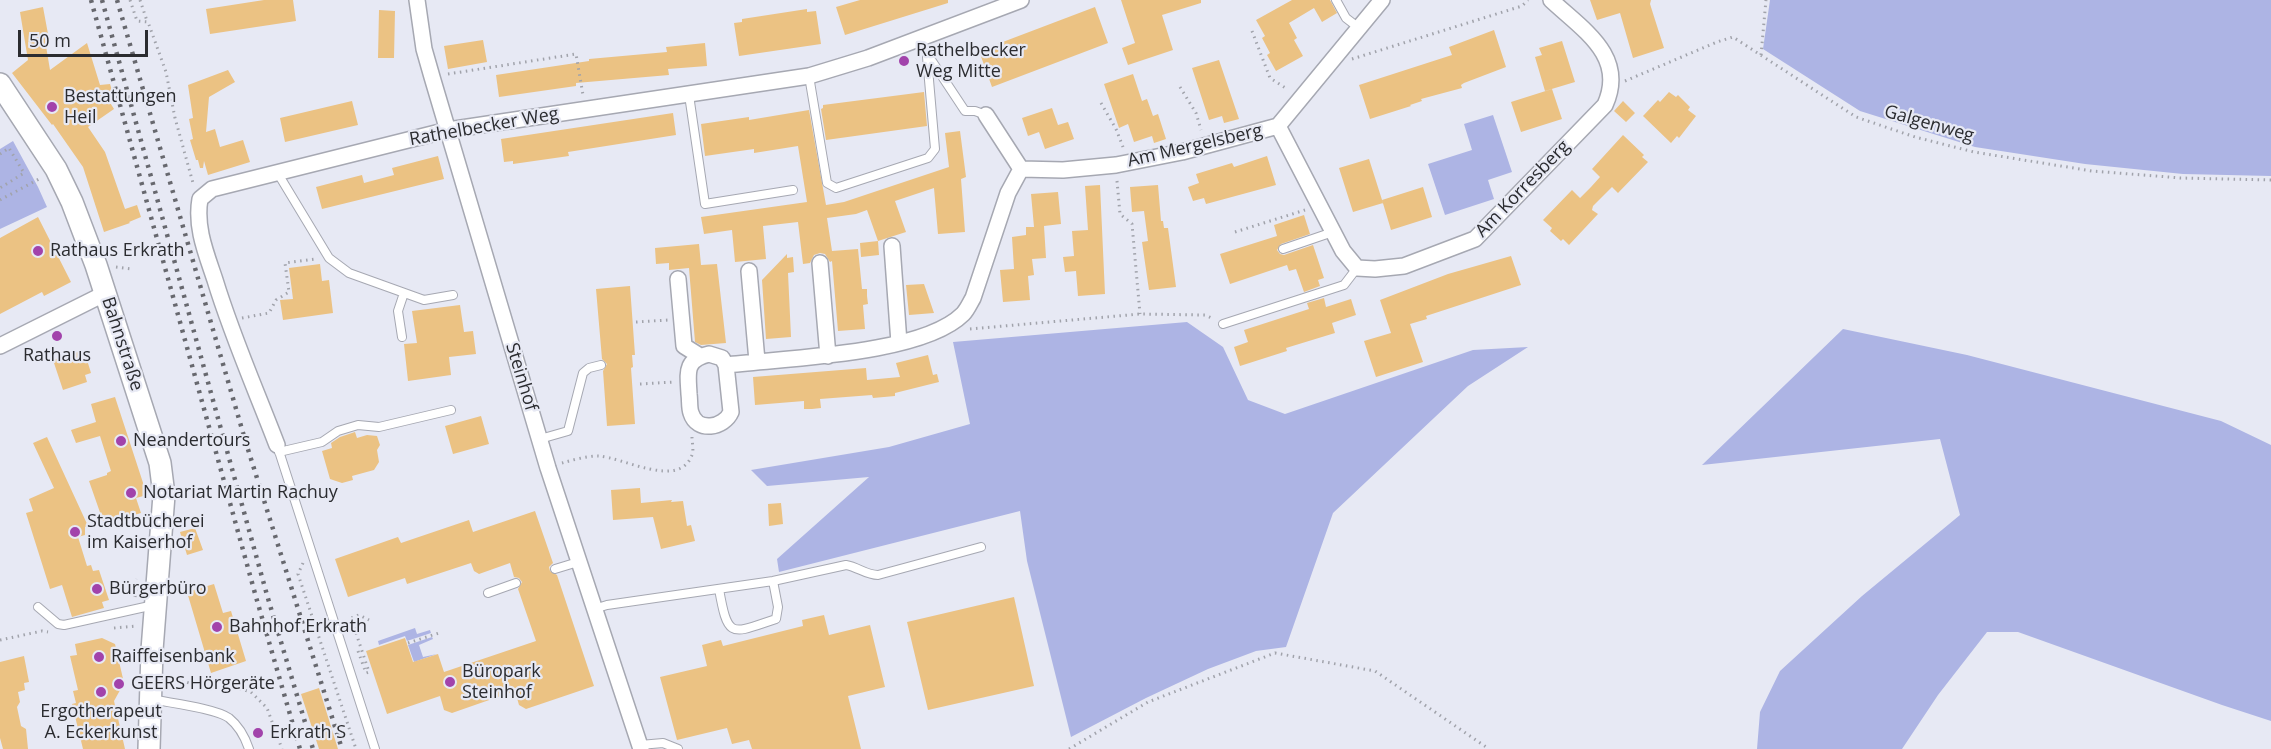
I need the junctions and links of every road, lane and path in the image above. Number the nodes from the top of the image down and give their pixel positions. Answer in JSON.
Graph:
{"nodes":[{"id":1,"x":130,"y":0,"type":"edge"},
{"id":2,"x":140,"y":0,"type":"edge"},
{"id":3,"x":417,"y":0,"type":"edge"},
{"id":4,"x":1021,"y":0,"type":"edge"},
{"id":5,"x":1336,"y":0,"type":"edge"},
{"id":6,"x":1382,"y":0,"type":"edge"},
{"id":7,"x":1528,"y":0,"type":"edge"},
{"id":8,"x":1551,"y":0,"type":"edge"},
{"id":9,"x":1766,"y":0,"type":"edge"},
{"id":10,"x":148,"y":22,"type":"junction"},
{"id":11,"x":1359,"y":28,"type":"junction"},
{"id":12,"x":1252,"y":31,"type":"dead end"},
{"id":13,"x":918,"y":40,"type":"junction"},
{"id":14,"x":1342,"y":49,"type":"junction"},
{"id":15,"x":1761,"y":55,"type":"junction"},
{"id":16,"x":927,"y":57,"type":"junction"},
{"id":17,"x":809,"y":76,"type":"junction"},
{"id":18,"x":432,"y":77,"type":"junction"},
{"id":19,"x":1612,"y":83,"type":"junction"},
{"id":20,"x":0,"y":84,"type":"edge"},
{"id":21,"x":1180,"y":87,"type":"dead end"},
{"id":22,"x":689,"y":95,"type":"junction"},
{"id":23,"x":1302,"y":97,"type":"junction"},
{"id":24,"x":1101,"y":103,"type":"dead end"},
{"id":25,"x":586,"y":110,"type":"junction"},
{"id":26,"x":986,"y":114,"type":"joint"},
{"id":27,"x":1278,"y":126,"type":"junction"},
{"id":28,"x":448,"y":130,"type":"junction"},
{"id":29,"x":1207,"y":146,"type":"junction"},
{"id":30,"x":0,"y":154,"type":"edge"},
{"id":31,"x":23,"y":159,"type":"dead end"},
{"id":32,"x":18,"y":162,"type":"junction"},
{"id":33,"x":1121,"y":164,"type":"junction"},
{"id":34,"x":56,"y":169,"type":"junction"},
{"id":35,"x":1021,"y":169,"type":"junction"},
{"id":36,"x":277,"y":172,"type":"junction"},
{"id":37,"x":2271,"y":180,"type":"edge"},
{"id":38,"x":0,"y":188,"type":"edge"},
{"id":39,"x":793,"y":190,"type":"dead end"},
{"id":40,"x":200,"y":199,"type":"junction"},
{"id":41,"x":0,"y":200,"type":"edge"},
{"id":42,"x":1318,"y":205,"type":"junction"},
{"id":43,"x":1235,"y":232,"type":"dead end"},
{"id":44,"x":1333,"y":232,"type":"junction"},
{"id":45,"x":892,"y":246,"type":"dead end"},
{"id":46,"x":1283,"y":249,"type":"dead end"},
{"id":47,"x":329,"y":258,"type":"junction"},
{"id":48,"x":820,"y":263,"type":"dead end"},
{"id":49,"x":1357,"y":268,"type":"junction"},
{"id":50,"x":749,"y":271,"type":"dead end"},
{"id":51,"x":678,"y":279,"type":"dead end"},
{"id":52,"x":404,"y":293,"type":"junction"},
{"id":53,"x":106,"y":294,"type":"junction"},
{"id":54,"x":453,"y":296,"type":"dead end"},
{"id":55,"x":1140,"y":314,"type":"junction"},
{"id":56,"x":228,"y":321,"type":"junction"},
{"id":57,"x":647,"y":321,"type":"dead end"},
{"id":58,"x":636,"y":322,"type":"dead end"},
{"id":59,"x":1223,"y":324,"type":"joint"},
{"id":60,"x":969,"y":329,"type":"dead end"},
{"id":61,"x":402,"y":337,"type":"dead end"},
{"id":62,"x":899,"y":343,"type":"junction"},
{"id":63,"x":0,"y":346,"type":"edge"},
{"id":64,"x":700,"y":356,"type":"junction"},
{"id":65,"x":828,"y":356,"type":"junction"},
{"id":66,"x":757,"y":361,"type":"junction"},
{"id":67,"x":601,"y":365,"type":"dead end"},
{"id":68,"x":726,"y":365,"type":"junction"},
{"id":69,"x":688,"y":381,"type":"junction"},
{"id":70,"x":640,"y":384,"type":"dead end"},
{"id":71,"x":451,"y":410,"type":"dead end"},
{"id":72,"x":691,"y":414,"type":"junction"},
{"id":73,"x":540,"y":439,"type":"junction"},
{"id":74,"x":278,"y":448,"type":"junction"},
{"id":75,"x":548,"y":468,"type":"junction"},
{"id":76,"x":981,"y":547,"type":"dead end"},
{"id":77,"x":311,"y":550,"type":"junction"},
{"id":78,"x":578,"y":562,"type":"junction"},
{"id":79,"x":138,"y":569,"type":"dead end"},
{"id":80,"x":555,"y":569,"type":"dead end"},
{"id":81,"x":773,"y":581,"type":"junction"},
{"id":82,"x":516,"y":583,"type":"dead end"},
{"id":83,"x":719,"y":589,"type":"junction"},
{"id":84,"x":488,"y":593,"type":"dead end"},
{"id":85,"x":38,"y":607,"type":"dead end"},
{"id":86,"x":594,"y":609,"type":"junction"},
{"id":87,"x":145,"y":619,"type":"junction"},
{"id":88,"x":334,"y":620,"type":"junction"},
{"id":89,"x":369,"y":620,"type":"dead end"},
{"id":90,"x":51,"y":633,"type":"dead end"},
{"id":91,"x":439,"y":633,"type":"dead end"},
{"id":92,"x":0,"y":640,"type":"edge"},
{"id":93,"x":408,"y":643,"type":"dead end"},
{"id":94,"x":151,"y":672,"type":"junction"},
{"id":95,"x":149,"y":699,"type":"junction"},
{"id":96,"x":641,"y":747,"type":"edge"},
{"id":97,"x":149,"y":749,"type":"edge"},
{"id":98,"x":249,"y":749,"type":"edge"},
{"id":99,"x":282,"y":749,"type":"edge"},
{"id":100,"x":356,"y":749,"type":"edge"},
{"id":101,"x":375,"y":749,"type":"edge"},
{"id":102,"x":678,"y":749,"type":"edge"},
{"id":103,"x":1069,"y":749,"type":"edge"},
{"id":104,"x":1489,"y":749,"type":"edge"}],
"edges":[{"from":1,"to":10,"type":"path"},
{"from":2,"to":10,"type":"path"},
{"from":3,"to":18,"type":"street","name":"Steinhof"},
{"from":4,"to":13,"type":"street","name":"Rathelbecker Weg"},
{"from":5,"to":11,"type":"lane"},
{"from":6,"to":11,"type":"street","name":"Am Mergelsberg"},
{"from":7,"to":14,"type":"path"},
{"from":8,"to":19,"type":"street"},
{"from":9,"to":15,"type":"path"},
{"from":10,"to":40,"type":"path"},
{"from":11,"to":14,"type":"street","name":"Am Mergelsberg"},
{"from":12,"to":23,"type":"path"},
{"from":13,"to":16,"type":"lane"},
{"from":13,"to":17,"type":"street","name":"Rathelbecker Weg"},
{"from":14,"to":23,"type":"street","name":"Am Mergelsberg"},
{"from":15,"to":19,"type":"path","name":"Galgenweg"},
{"from":15,"to":37,"type":"path","name":"Galgenweg"},
{"from":16,"to":17,"type":"lane"},
{"from":16,"to":26,"type":"lane"},
{"from":17,"to":22,"type":"street","name":"Rathelbecker Weg"},
{"from":18,"to":25,"type":"path"},
{"from":18,"to":28,"type":"street","name":"Steinhof"},
{"from":19,"to":49,"type":"street","name":"Am Korresberg"},
{"from":20,"to":34,"type":"street","name":"Bahnstraße"},
{"from":21,"to":29,"type":"path"},
{"from":22,"to":25,"type":"street","name":"Rathelbecker Weg"},
{"from":22,"to":39,"type":"lane"},
{"from":23,"to":27,"type":"street","name":"Am Mergelsberg"},
{"from":24,"to":33,"type":"path"},
{"from":25,"to":28,"type":"street","name":"Rathelbecker Weg"},
{"from":26,"to":35,"type":"street"},
{"from":27,"to":29,"type":"street","name":"Am Mergelsberg"},
{"from":27,"to":42,"type":"street"},
{"from":28,"to":36,"type":"street","name":"Rathelbecker Weg"},
{"from":28,"to":73,"type":"street","name":"Steinhof"},
{"from":29,"to":33,"type":"street","name":"Am Mergelsberg"},
{"from":30,"to":32,"type":"path"},
{"from":31,"to":32,"type":"path"},
{"from":32,"to":38,"type":"path"},
{"from":33,"to":35,"type":"street","name":"Am Mergelsberg"},
{"from":33,"to":55,"type":"path"},
{"from":34,"to":41,"type":"path"},
{"from":34,"to":53,"type":"street","name":"Bahnstraße"},
{"from":35,"to":62,"type":"street"},
{"from":36,"to":40,"type":"street","name":"Rathelbecker Weg"},
{"from":36,"to":47,"type":"lane"},
{"from":40,"to":56,"type":"street"},
{"from":42,"to":43,"type":"path"},
{"from":42,"to":44,"type":"street"},
{"from":44,"to":46,"type":"lane"},
{"from":44,"to":49,"type":"street"},
{"from":45,"to":62,"type":"street"},
{"from":47,"to":52,"type":"lane"},
{"from":47,"to":56,"type":"path"},
{"from":48,"to":65,"type":"street"},
{"from":49,"to":59,"type":"lane"},
{"from":50,"to":66,"type":"street"},
{"from":51,"to":64,"type":"street"},
{"from":52,"to":54,"type":"lane"},
{"from":52,"to":61,"type":"lane"},
{"from":53,"to":63,"type":"street"},
{"from":53,"to":87,"type":"street","name":"Bahnstraße"},
{"from":55,"to":59,"type":"path"},
{"from":55,"to":60,"type":"path"},
{"from":56,"to":74,"type":"street"},
{"from":57,"to":58,"type":"path"},
{"from":62,"to":65,"type":"street"},
{"from":64,"to":68,"type":"street"},
{"from":64,"to":69,"type":"street"},
{"from":65,"to":66,"type":"street"},
{"from":66,"to":68,"type":"street"},
{"from":67,"to":73,"type":"lane"},
{"from":68,"to":72,"type":"street"},
{"from":69,"to":70,"type":"path"},
{"from":69,"to":72,"type":"street"},
{"from":71,"to":74,"type":"lane"},
{"from":72,"to":75,"type":"path"},
{"from":73,"to":75,"type":"street","name":"Steinhof"},
{"from":74,"to":77,"type":"lane"},
{"from":75,"to":78,"type":"street","name":"Steinhof"},
{"from":76,"to":81,"type":"lane"},
{"from":77,"to":88,"type":"lane"},
{"from":77,"to":100,"type":"path"},
{"from":78,"to":80,"type":"lane"},
{"from":78,"to":86,"type":"street","name":"Steinhof"},
{"from":79,"to":87,"type":"path"},
{"from":81,"to":83,"type":"lane"},
{"from":81,"to":83,"type":"lane"},
{"from":82,"to":84,"type":"lane"},
{"from":83,"to":86,"type":"lane"},
{"from":85,"to":87,"type":"lane"},
{"from":86,"to":96,"type":"street","name":"Steinhof"},
{"from":87,"to":94,"type":"street","name":"Bahnstraße"},
{"from":88,"to":89,"type":"path"},
{"from":88,"to":101,"type":"lane"},
{"from":90,"to":92,"type":"path"},
{"from":91,"to":93,"type":"path"},
{"from":94,"to":95,"type":"street","name":"Bahnstraße"},
{"from":94,"to":99,"type":"path"},
{"from":95,"to":97,"type":"street","name":"Bahnstraße"},
{"from":95,"to":98,"type":"lane"},
{"from":96,"to":102,"type":"lane"},
{"from":103,"to":104,"type":"path"}]}
